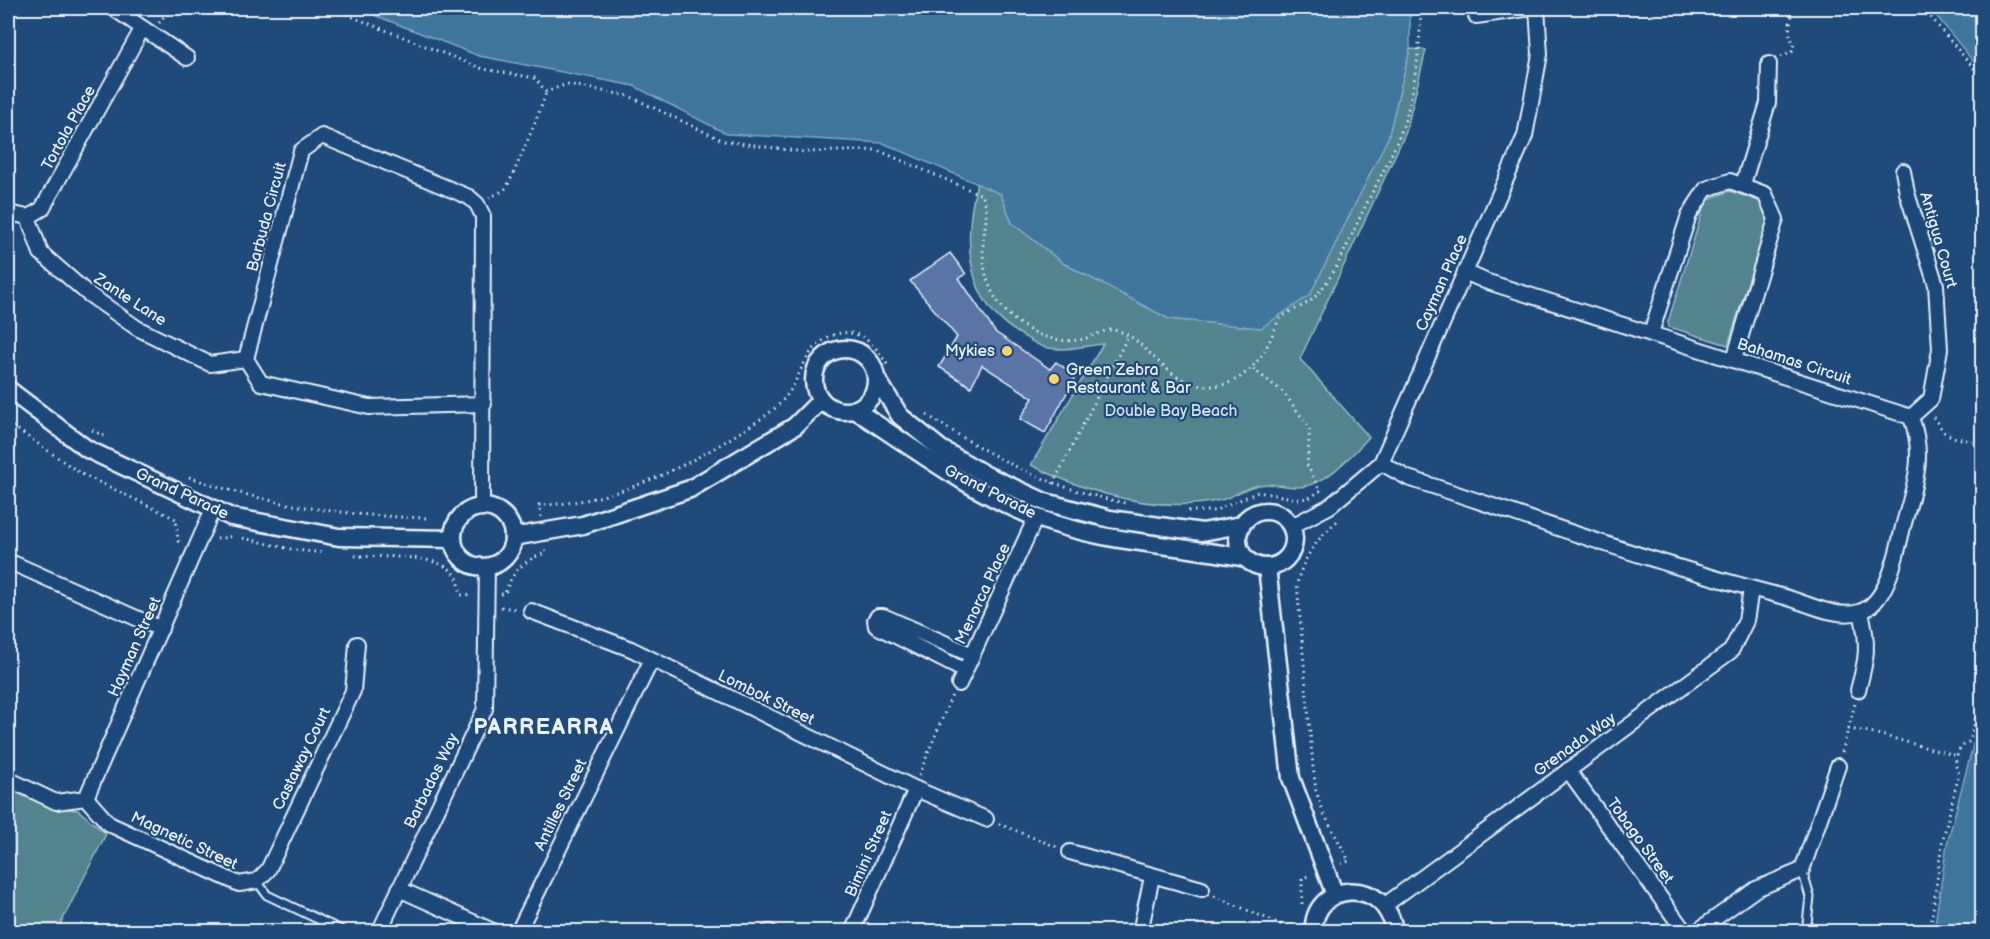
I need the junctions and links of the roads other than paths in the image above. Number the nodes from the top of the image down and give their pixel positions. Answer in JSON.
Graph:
{"nodes":[{"id":1,"x":113,"y":8,"type":"edge"},
{"id":2,"x":1535,"y":8,"type":"edge"},
{"id":3,"x":1476,"y":16,"type":"dead end"},
{"id":4,"x":142,"y":29,"type":"junction"},
{"id":5,"x":187,"y":58,"type":"dead end"},
{"id":6,"x":1769,"y":64,"type":"road end"},
{"id":7,"x":1903,"y":171,"type":"dead end"},
{"id":8,"x":1743,"y":184,"type":"junction"},
{"id":9,"x":8,"y":213,"type":"edge"},
{"id":10,"x":28,"y":217,"type":"junction"},
{"id":11,"x":1465,"y":272,"type":"junction"},
{"id":12,"x":1651,"y":333,"type":"junction"},
{"id":13,"x":246,"y":359,"type":"junction"},
{"id":14,"x":1734,"y":359,"type":"junction"},
{"id":15,"x":877,"y":379,"type":"junction"},
{"id":16,"x":8,"y":389,"type":"edge"},
{"id":17,"x":821,"y":399,"type":"junction"},
{"id":18,"x":484,"y":404,"type":"junction"},
{"id":19,"x":855,"y":410,"type":"junction"},
{"id":20,"x":1911,"y":417,"type":"junction"},
{"id":21,"x":1381,"y":463,"type":"junction"},
{"id":22,"x":482,"y":506,"type":"junction"},
{"id":23,"x":213,"y":509,"type":"junction"},
{"id":24,"x":1036,"y":517,"type":"junction"},
{"id":25,"x":1241,"y":525,"type":"junction"},
{"id":26,"x":1292,"y":526,"type":"junction"},
{"id":27,"x":513,"y":537,"type":"junction"},
{"id":28,"x":453,"y":539,"type":"junction"},
{"id":29,"x":1245,"y":558,"type":"junction"},
{"id":30,"x":8,"y":561,"type":"edge"},
{"id":31,"x":487,"y":567,"type":"junction"},
{"id":32,"x":1267,"y":567,"type":"junction"},
{"id":33,"x":1751,"y":590,"type":"junction"},
{"id":34,"x":531,"y":610,"type":"road end"},
{"id":35,"x":1861,"y":612,"type":"junction"},
{"id":36,"x":160,"y":629,"type":"junction"},
{"id":37,"x":357,"y":644,"type":"dead end"},
{"id":38,"x":972,"y":655,"type":"junction"},
{"id":39,"x":651,"y":661,"type":"junction"},
{"id":40,"x":1858,"y":690,"type":"road end"},
{"id":41,"x":1839,"y":766,"type":"road end"},
{"id":42,"x":1568,"y":770,"type":"junction"},
{"id":43,"x":8,"y":779,"type":"edge"},
{"id":44,"x":916,"y":789,"type":"junction"},
{"id":45,"x":86,"y":798,"type":"junction"},
{"id":46,"x":986,"y":819,"type":"road end"},
{"id":47,"x":1070,"y":852,"type":"road end"},
{"id":48,"x":1802,"y":870,"type":"junction"},
{"id":49,"x":1152,"y":877,"type":"junction"},
{"id":50,"x":257,"y":881,"type":"junction"},
{"id":51,"x":399,"y":889,"type":"junction"},
{"id":52,"x":1202,"y":890,"type":"road end"},
{"id":53,"x":1335,"y":895,"type":"junction"},
{"id":54,"x":1385,"y":905,"type":"junction"},
{"id":55,"x":343,"y":931,"type":"edge"},
{"id":56,"x":379,"y":932,"type":"edge"},
{"id":57,"x":495,"y":932,"type":"edge"},
{"id":58,"x":518,"y":932,"type":"edge"},
{"id":59,"x":852,"y":932,"type":"edge"},
{"id":60,"x":1140,"y":932,"type":"edge"},
{"id":61,"x":1314,"y":932,"type":"edge"},
{"id":62,"x":1394,"y":932,"type":"edge"},
{"id":63,"x":1685,"y":932,"type":"edge"},
{"id":64,"x":1696,"y":932,"type":"edge"},
{"id":65,"x":1806,"y":932,"type":"edge"}],
"edges":[{"from":1,"to":4,"type":"street"},
{"from":2,"to":3,"type":"street","name":"Cayman Place"},
{"from":2,"to":11,"type":"street","name":"Cayman Place"},
{"from":4,"to":5,"type":"street"},
{"from":4,"to":10,"type":"street","name":"Tortola Place"},
{"from":6,"to":8,"type":"street"},
{"from":7,"to":20,"type":"street","name":"Antigua Court"},
{"from":8,"to":12,"type":"street"},
{"from":8,"to":14,"type":"street"},
{"from":9,"to":10,"type":"street"},
{"from":10,"to":13,"type":"street","name":"Zante Lane"},
{"from":11,"to":12,"type":"street","name":"Bahamas Circuit"},
{"from":11,"to":21,"type":"street","name":"Cayman Place"},
{"from":12,"to":14,"type":"street","name":"Bahamas Circuit"},
{"from":13,"to":18,"type":"street"},
{"from":13,"to":18,"type":"street","name":"Barbuda Circuit"},
{"from":14,"to":20,"type":"street","name":"Bahamas Circuit"},
{"from":15,"to":17,"type":"street"},
{"from":15,"to":19,"type":"street"},
{"from":15,"to":25,"type":"street","name":"Grand Parade"},
{"from":16,"to":23,"type":"street","name":"Grand Parade"},
{"from":17,"to":19,"type":"street"},
{"from":17,"to":27,"type":"street"},
{"from":18,"to":22,"type":"street"},
{"from":19,"to":24,"type":"street","name":"Grand Parade"},
{"from":20,"to":35,"type":"street"},
{"from":21,"to":26,"type":"street","name":"Cayman Place"},
{"from":21,"to":33,"type":"street"},
{"from":22,"to":27,"type":"street"},
{"from":22,"to":28,"type":"street"},
{"from":23,"to":28,"type":"street","name":"Grand Parade"},
{"from":23,"to":36,"type":"street","name":"Hayman Street"},
{"from":24,"to":29,"type":"street","name":"Grand Parade"},
{"from":24,"to":38,"type":"street","name":"Menorca Place"},
{"from":25,"to":26,"type":"street"},
{"from":25,"to":29,"type":"street"},
{"from":26,"to":32,"type":"street"},
{"from":27,"to":31,"type":"street"},
{"from":28,"to":31,"type":"street"},
{"from":29,"to":32,"type":"street"},
{"from":30,"to":36,"type":"street"},
{"from":31,"to":51,"type":"street","name":"Barbados Way"},
{"from":32,"to":53,"type":"street"},
{"from":33,"to":35,"type":"street"},
{"from":33,"to":42,"type":"street","name":"Grenada Way"},
{"from":34,"to":39,"type":"street","name":"Lombok Street"},
{"from":35,"to":40,"type":"street"},
{"from":36,"to":45,"type":"street","name":"Hayman Street"},
{"from":37,"to":50,"type":"street","name":"Castaway Court"},
{"from":38,"to":38,"type":"street","name":"Menorca Place"},
{"from":39,"to":44,"type":"street","name":"Lombok Street"},
{"from":39,"to":58,"type":"street","name":"Antilles Street"},
{"from":41,"to":48,"type":"street"},
{"from":42,"to":54,"type":"street","name":"Grenada Way"},
{"from":42,"to":63,"type":"street","name":"Tobago Street"},
{"from":43,"to":45,"type":"street"},
{"from":44,"to":46,"type":"street","name":"Lombok Street"},
{"from":44,"to":59,"type":"street","name":"Bimini Street"},
{"from":45,"to":50,"type":"street","name":"Magnetic Street"},
{"from":47,"to":49,"type":"street"},
{"from":48,"to":64,"type":"street"},
{"from":48,"to":65,"type":"lane"},
{"from":49,"to":52,"type":"street"},
{"from":49,"to":60,"type":"street"},
{"from":50,"to":55,"type":"lane"},
{"from":51,"to":56,"type":"street","name":"Barbados Way"},
{"from":51,"to":57,"type":"street"},
{"from":53,"to":54,"type":"street"},
{"from":53,"to":61,"type":"street"},
{"from":54,"to":62,"type":"street"}]}
